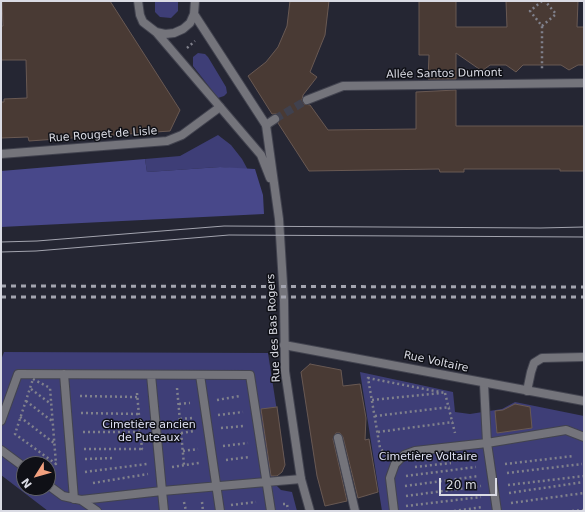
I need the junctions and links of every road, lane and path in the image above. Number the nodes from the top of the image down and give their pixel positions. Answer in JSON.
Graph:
{"nodes":[{"id":1,"x":138,"y":1,"type":"edge"},
{"id":2,"x":543,"y":1,"type":"edge"},
{"id":3,"x":197,"y":2,"type":"edge"},
{"id":4,"x":194,"y":14,"type":"junction"},
{"id":5,"x":542,"y":26,"type":"junction"},
{"id":6,"x":156,"y":32,"type":"junction"},
{"id":7,"x":199,"y":39,"type":"dead end"},
{"id":8,"x":182,"y":53,"type":"dead end"},
{"id":9,"x":542,"y":65,"type":"dead end"},
{"id":10,"x":584,"y":83,"type":"edge"},
{"id":11,"x":307,"y":100,"type":"tunnel mouth"},
{"id":12,"x":220,"y":107,"type":"junction"},
{"id":13,"x":275,"y":119,"type":"tunnel mouth"},
{"id":14,"x":266,"y":125,"type":"junction"},
{"id":15,"x":1,"y":154,"type":"edge"},
{"id":16,"x":275,"y":190,"type":"junction"},
{"id":17,"x":284,"y":345,"type":"junction"},
{"id":18,"x":584,"y":357,"type":"edge"},
{"id":19,"x":64,"y":374,"type":"junction"},
{"id":20,"x":151,"y":375,"type":"junction"},
{"id":21,"x":176,"y":375,"type":"junction"},
{"id":22,"x":200,"y":375,"type":"junction"},
{"id":23,"x":484,"y":384,"type":"junction"},
{"id":24,"x":30,"y":388,"type":"junction"},
{"id":25,"x":446,"y":392,"type":"junction"},
{"id":26,"x":527,"y":392,"type":"junction"},
{"id":27,"x":254,"y":394,"type":"junction"},
{"id":28,"x":78,"y":396,"type":"dead end"},
{"id":29,"x":137,"y":397,"type":"dead end"},
{"id":30,"x":372,"y":400,"type":"junction"},
{"id":31,"x":26,"y":401,"type":"junction"},
{"id":32,"x":584,"y":401,"type":"edge"},
{"id":33,"x":204,"y":402,"type":"junction"},
{"id":34,"x":51,"y":404,"type":"junction"},
{"id":35,"x":450,"y":407,"type":"junction"},
{"id":36,"x":256,"y":410,"type":"junction"},
{"id":37,"x":80,"y":413,"type":"dead end"},
{"id":38,"x":139,"y":414,"type":"dead end"},
{"id":39,"x":206,"y":416,"type":"junction"},
{"id":40,"x":375,"y":416,"type":"junction"},
{"id":41,"x":20,"y":417,"type":"junction"},
{"id":42,"x":1,"y":421,"type":"edge"},
{"id":43,"x":53,"y":422,"type":"junction"},
{"id":44,"x":453,"y":422,"type":"junction"},
{"id":45,"x":258,"y":424,"type":"junction"},
{"id":46,"x":208,"y":429,"type":"junction"},
{"id":47,"x":81,"y":432,"type":"dead end"},
{"id":48,"x":140,"y":432,"type":"dead end"},
{"id":49,"x":378,"y":432,"type":"junction"},
{"id":50,"x":338,"y":438,"type":"dead end"},
{"id":51,"x":584,"y":438,"type":"edge"},
{"id":52,"x":261,"y":442,"type":"junction"},
{"id":53,"x":487,"y":443,"type":"junction"},
{"id":54,"x":54,"y":444,"type":"junction"},
{"id":55,"x":458,"y":446,"type":"junction"},
{"id":56,"x":211,"y":447,"type":"junction"},
{"id":57,"x":83,"y":449,"type":"dead end"},
{"id":58,"x":142,"y":449,"type":"dead end"},
{"id":59,"x":1,"y":450,"type":"edge"},
{"id":60,"x":263,"y":456,"type":"junction"},
{"id":61,"x":574,"y":456,"type":"dead end"},
{"id":62,"x":115,"y":458,"type":"dead end"},
{"id":63,"x":16,"y":461,"type":"edge"},
{"id":64,"x":213,"y":462,"type":"junction"},
{"id":65,"x":454,"y":462,"type":"dead end"},
{"id":66,"x":505,"y":464,"type":"dead end"},
{"id":67,"x":582,"y":464,"type":"dead end"},
{"id":68,"x":184,"y":465,"type":"junction"},
{"id":69,"x":160,"y":467,"type":"junction"},
{"id":70,"x":479,"y":467,"type":"dead end"},
{"id":71,"x":392,"y":471,"type":"junction"},
{"id":72,"x":507,"y":473,"type":"dead end"},
{"id":73,"x":480,"y":476,"type":"dead end"},
{"id":74,"x":584,"y":476,"type":"edge"},
{"id":75,"x":301,"y":479,"type":"junction"},
{"id":76,"x":266,"y":481,"type":"junction"},
{"id":77,"x":584,"y":482,"type":"edge"},
{"id":78,"x":508,"y":485,"type":"dead end"},
{"id":79,"x":73,"y":486,"type":"junction"},
{"id":80,"x":481,"y":486,"type":"dead end"},
{"id":81,"x":216,"y":487,"type":"junction"},
{"id":82,"x":391,"y":488,"type":"junction"},
{"id":83,"x":56,"y":491,"type":"edge"},
{"id":84,"x":162,"y":491,"type":"junction"},
{"id":85,"x":509,"y":493,"type":"dead end"},
{"id":86,"x":584,"y":493,"type":"edge"},
{"id":87,"x":482,"y":496,"type":"dead end"},
{"id":88,"x":392,"y":498,"type":"junction"},
{"id":89,"x":78,"y":500,"type":"junction"},
{"id":90,"x":270,"y":500,"type":"junction"},
{"id":91,"x":511,"y":503,"type":"dead end"},
{"id":92,"x":484,"y":507,"type":"dead end"},
{"id":93,"x":219,"y":509,"type":"edge"},
{"id":94,"x":394,"y":509,"type":"edge"},
{"id":95,"x":584,"y":510,"type":"edge"},
{"id":96,"x":97,"y":511,"type":"edge"},
{"id":97,"x":164,"y":511,"type":"edge"},
{"id":98,"x":271,"y":511,"type":"edge"},
{"id":99,"x":310,"y":511,"type":"edge"},
{"id":100,"x":355,"y":511,"type":"edge"},
{"id":101,"x":454,"y":511,"type":"edge"},
{"id":102,"x":497,"y":511,"type":"edge"},
{"id":103,"x":572,"y":511,"type":"edge"}],
"edges":[{"from":1,"to":6,"type":"street","name":"Rue des Bas Rogers"},
{"from":2,"to":5,"type":"path"},
{"from":2,"to":5,"type":"path"},
{"from":3,"to":4,"type":"street"},
{"from":4,"to":6,"type":"street"},
{"from":4,"to":14,"type":"street","name":"Rue des Bas Rogers"},
{"from":5,"to":9,"type":"path"},
{"from":6,"to":12,"type":"street","name":"Rue des Bas Rogers"},
{"from":7,"to":8,"type":"path"},
{"from":10,"to":11,"type":"street","name":"Allée Santos Dumont"},
{"from":12,"to":15,"type":"street","name":"Rue Rouget de Lisle"},
{"from":12,"to":16,"type":"street","name":"Rue des Bas Rogers"},
{"from":13,"to":14,"type":"street"},
{"from":14,"to":16,"type":"street","name":"Rue des Bas Rogers"},
{"from":16,"to":17,"type":"street","name":"Rue des Bas Rogers"},
{"from":17,"to":23,"type":"street","name":"Rue Voltaire"},
{"from":17,"to":75,"type":"street","name":"Rue des Bas Rogers"},
{"from":18,"to":26,"type":"street"},
{"from":19,"to":20,"type":"street"},
{"from":19,"to":42,"type":"street"},
{"from":19,"to":79,"type":"street"},
{"from":20,"to":21,"type":"street"},
{"from":20,"to":69,"type":"street"},
{"from":21,"to":22,"type":"street"},
{"from":21,"to":68,"type":"path"},
{"from":22,"to":27,"type":"street"},
{"from":22,"to":33,"type":"street"},
{"from":23,"to":26,"type":"street","name":"Rue Voltaire"},
{"from":23,"to":53,"type":"street"},
{"from":24,"to":31,"type":"path"},
{"from":24,"to":34,"type":"path"},
{"from":24,"to":34,"type":"path"},
{"from":25,"to":30,"type":"path"},
{"from":25,"to":30,"type":"path"},
{"from":25,"to":35,"type":"path"},
{"from":26,"to":32,"type":"street","name":"Rue Voltaire"},
{"from":27,"to":33,"type":"path"},
{"from":27,"to":36,"type":"street"},
{"from":28,"to":29,"type":"path"},
{"from":30,"to":40,"type":"path"},
{"from":31,"to":41,"type":"path"},
{"from":31,"to":43,"type":"path"},
{"from":33,"to":39,"type":"street"},
{"from":34,"to":43,"type":"path"},
{"from":35,"to":40,"type":"path"},
{"from":35,"to":44,"type":"path"},
{"from":36,"to":39,"type":"path"},
{"from":36,"to":45,"type":"street"},
{"from":37,"to":38,"type":"path"},
{"from":39,"to":46,"type":"street"},
{"from":40,"to":49,"type":"path"},
{"from":41,"to":54,"type":"path"},
{"from":41,"to":54,"type":"path"},
{"from":43,"to":54,"type":"path"},
{"from":44,"to":49,"type":"path"},
{"from":44,"to":55,"type":"path"},
{"from":45,"to":46,"type":"path"},
{"from":45,"to":52,"type":"street"},
{"from":46,"to":56,"type":"street"},
{"from":47,"to":48,"type":"path"},
{"from":49,"to":71,"type":"path"},
{"from":50,"to":100,"type":"street"},
{"from":51,"to":53,"type":"street"},
{"from":52,"to":56,"type":"path"},
{"from":52,"to":60,"type":"street"},
{"from":53,"to":55,"type":"street"},
{"from":53,"to":102,"type":"street"},
{"from":55,"to":71,"type":"street"},
{"from":56,"to":64,"type":"street"},
{"from":57,"to":58,"type":"path"},
{"from":59,"to":63,"type":"street"},
{"from":60,"to":64,"type":"path"},
{"from":60,"to":76,"type":"street"},
{"from":61,"to":66,"type":"path"},
{"from":62,"to":69,"type":"path"},
{"from":64,"to":68,"type":"path"},
{"from":64,"to":81,"type":"street"},
{"from":65,"to":71,"type":"path"},
{"from":67,"to":72,"type":"path"},
{"from":68,"to":69,"type":"path"},
{"from":69,"to":79,"type":"path"},
{"from":69,"to":84,"type":"street"},
{"from":70,"to":71,"type":"path"},
{"from":71,"to":82,"type":"street"},
{"from":73,"to":82,"type":"path"},
{"from":74,"to":78,"type":"path"},
{"from":75,"to":76,"type":"street"},
{"from":75,"to":99,"type":"street","name":"Rue des Bas Rogers"},
{"from":76,"to":81,"type":"street"},
{"from":76,"to":90,"type":"street"},
{"from":77,"to":85,"type":"path"},
{"from":79,"to":89,"type":"street"},
{"from":80,"to":88,"type":"path"},
{"from":81,"to":84,"type":"street"},
{"from":81,"to":93,"type":"street"},
{"from":82,"to":88,"type":"street"},
{"from":83,"to":89,"type":"street"},
{"from":84,"to":89,"type":"street"},
{"from":84,"to":97,"type":"street"},
{"from":86,"to":91,"type":"path"},
{"from":87,"to":94,"type":"path"},
{"from":88,"to":94,"type":"street"},
{"from":89,"to":96,"type":"street"},
{"from":90,"to":93,"type":"path"},
{"from":90,"to":98,"type":"street"},
{"from":92,"to":101,"type":"path"},
{"from":95,"to":103,"type":"path"}]}
